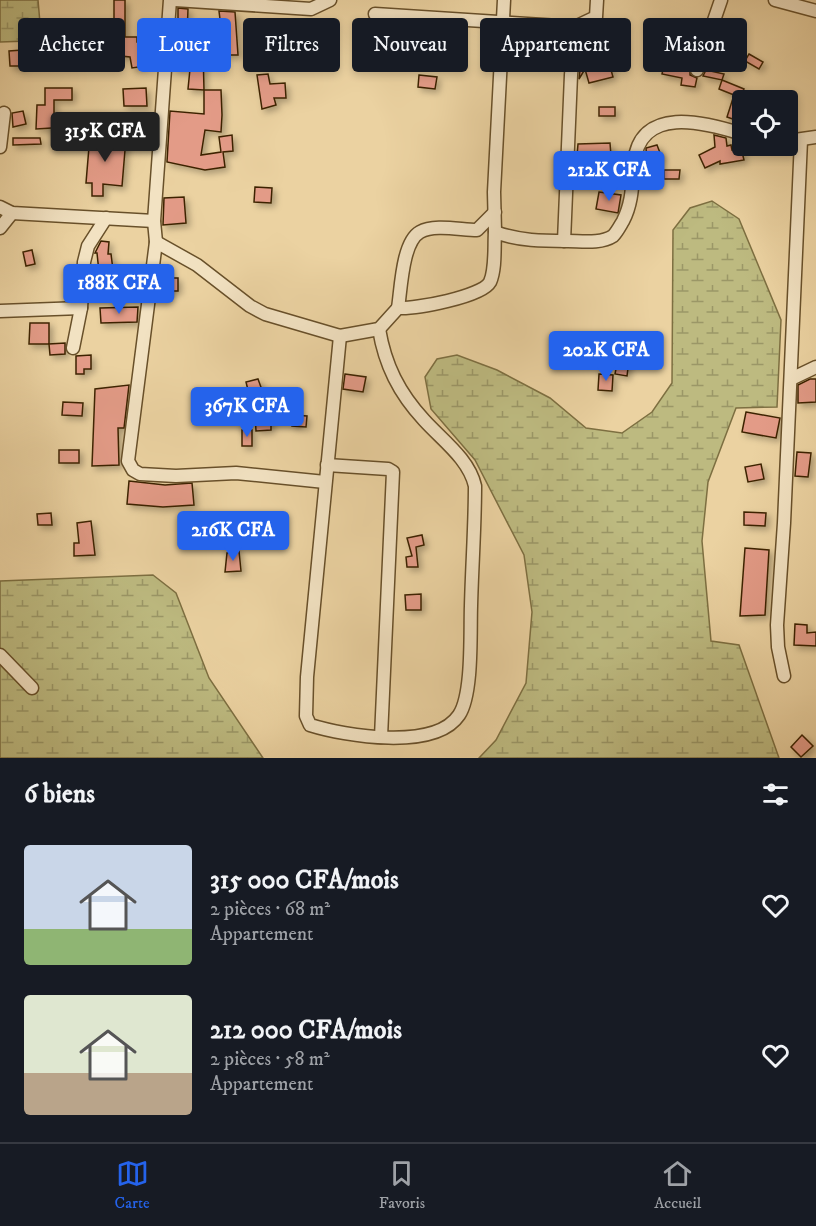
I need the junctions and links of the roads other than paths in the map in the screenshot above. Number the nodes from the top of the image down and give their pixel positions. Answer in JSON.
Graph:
{"nodes":[{"id":1,"x":170,"y":0,"type":"edge"},
{"id":2,"x":175,"y":0,"type":"edge"},
{"id":3,"x":330,"y":0,"type":"edge"},
{"id":4,"x":504,"y":0,"type":"edge"},
{"id":5,"x":597,"y":0,"type":"edge"},
{"id":6,"x":721,"y":0,"type":"edge"},
{"id":7,"x":776,"y":0,"type":"edge"},
{"id":8,"x":816,"y":11,"type":"edge"},
{"id":9,"x":375,"y":14,"type":"dead end"},
{"id":10,"x":502,"y":18,"type":"edge"},
{"id":11,"x":594,"y":18,"type":"edge"},
{"id":12,"x":715,"y":18,"type":"edge"},
{"id":13,"x":480,"y":22,"type":"edge"},
{"id":14,"x":500,"y":72,"type":"edge"},
{"id":15,"x":570,"y":72,"type":"edge"},
{"id":16,"x":4,"y":113,"type":"dead end"},
{"id":17,"x":732,"y":131,"type":"edge"},
{"id":18,"x":816,"y":137,"type":"edge"},
{"id":19,"x":798,"y":140,"type":"edge"},
{"id":20,"x":801,"y":140,"type":"junction"},
{"id":21,"x":0,"y":147,"type":"edge"},
{"id":22,"x":0,"y":207,"type":"edge"},
{"id":23,"x":495,"y":212,"type":"junction"},
{"id":24,"x":12,"y":213,"type":"junction"},
{"id":25,"x":106,"y":218,"type":"junction"},
{"id":26,"x":154,"y":222,"type":"junction"},
{"id":27,"x":0,"y":228,"type":"edge"},
{"id":28,"x":495,"y":232,"type":"junction"},
{"id":29,"x":564,"y":241,"type":"junction"},
{"id":30,"x":156,"y":242,"type":"junction"},
{"id":31,"x":81,"y":308,"type":"junction"},
{"id":32,"x":398,"y":308,"type":"junction"},
{"id":33,"x":0,"y":311,"type":"edge"},
{"id":34,"x":379,"y":329,"type":"junction"},
{"id":35,"x":340,"y":336,"type":"junction"},
{"id":36,"x":73,"y":348,"type":"dead end"},
{"id":37,"x":816,"y":367,"type":"edge"},
{"id":38,"x":791,"y":379,"type":"junction"},
{"id":39,"x":327,"y":465,"type":"junction"},
{"id":40,"x":325,"y":482,"type":"junction"},
{"id":41,"x":0,"y":655,"type":"edge"},
{"id":42,"x":784,"y":676,"type":"dead end"},
{"id":43,"x":32,"y":688,"type":"dead end"},
{"id":44,"x":381,"y":737,"type":"junction"}],
"edges":[{"from":1,"to":26,"type":"street"},
{"from":2,"to":3,"type":"street"},
{"from":4,"to":10,"type":"street"},
{"from":5,"to":11,"type":"street"},
{"from":6,"to":12,"type":"street"},
{"from":7,"to":8,"type":"street"},
{"from":9,"to":13,"type":"street"},
{"from":14,"to":23,"type":"street"},
{"from":15,"to":29,"type":"street"},
{"from":16,"to":21,"type":"street"},
{"from":17,"to":29,"type":"street"},
{"from":18,"to":20,"type":"street"},
{"from":19,"to":20,"type":"street"},
{"from":20,"to":38,"type":"street"},
{"from":22,"to":24,"type":"street"},
{"from":23,"to":28,"type":"street"},
{"from":23,"to":32,"type":"street"},
{"from":24,"to":25,"type":"street"},
{"from":24,"to":27,"type":"street"},
{"from":25,"to":26,"type":"street"},
{"from":25,"to":31,"type":"street"},
{"from":26,"to":30,"type":"street"},
{"from":28,"to":29,"type":"street"},
{"from":28,"to":32,"type":"street"},
{"from":30,"to":35,"type":"street"},
{"from":30,"to":40,"type":"street"},
{"from":31,"to":33,"type":"street"},
{"from":31,"to":36,"type":"street"},
{"from":32,"to":34,"type":"street"},
{"from":34,"to":35,"type":"street"},
{"from":34,"to":44,"type":"street"},
{"from":35,"to":39,"type":"street"},
{"from":37,"to":38,"type":"street"},
{"from":38,"to":42,"type":"street"},
{"from":39,"to":40,"type":"street"},
{"from":39,"to":44,"type":"street"},
{"from":40,"to":44,"type":"street"},
{"from":41,"to":43,"type":"street"}]}
